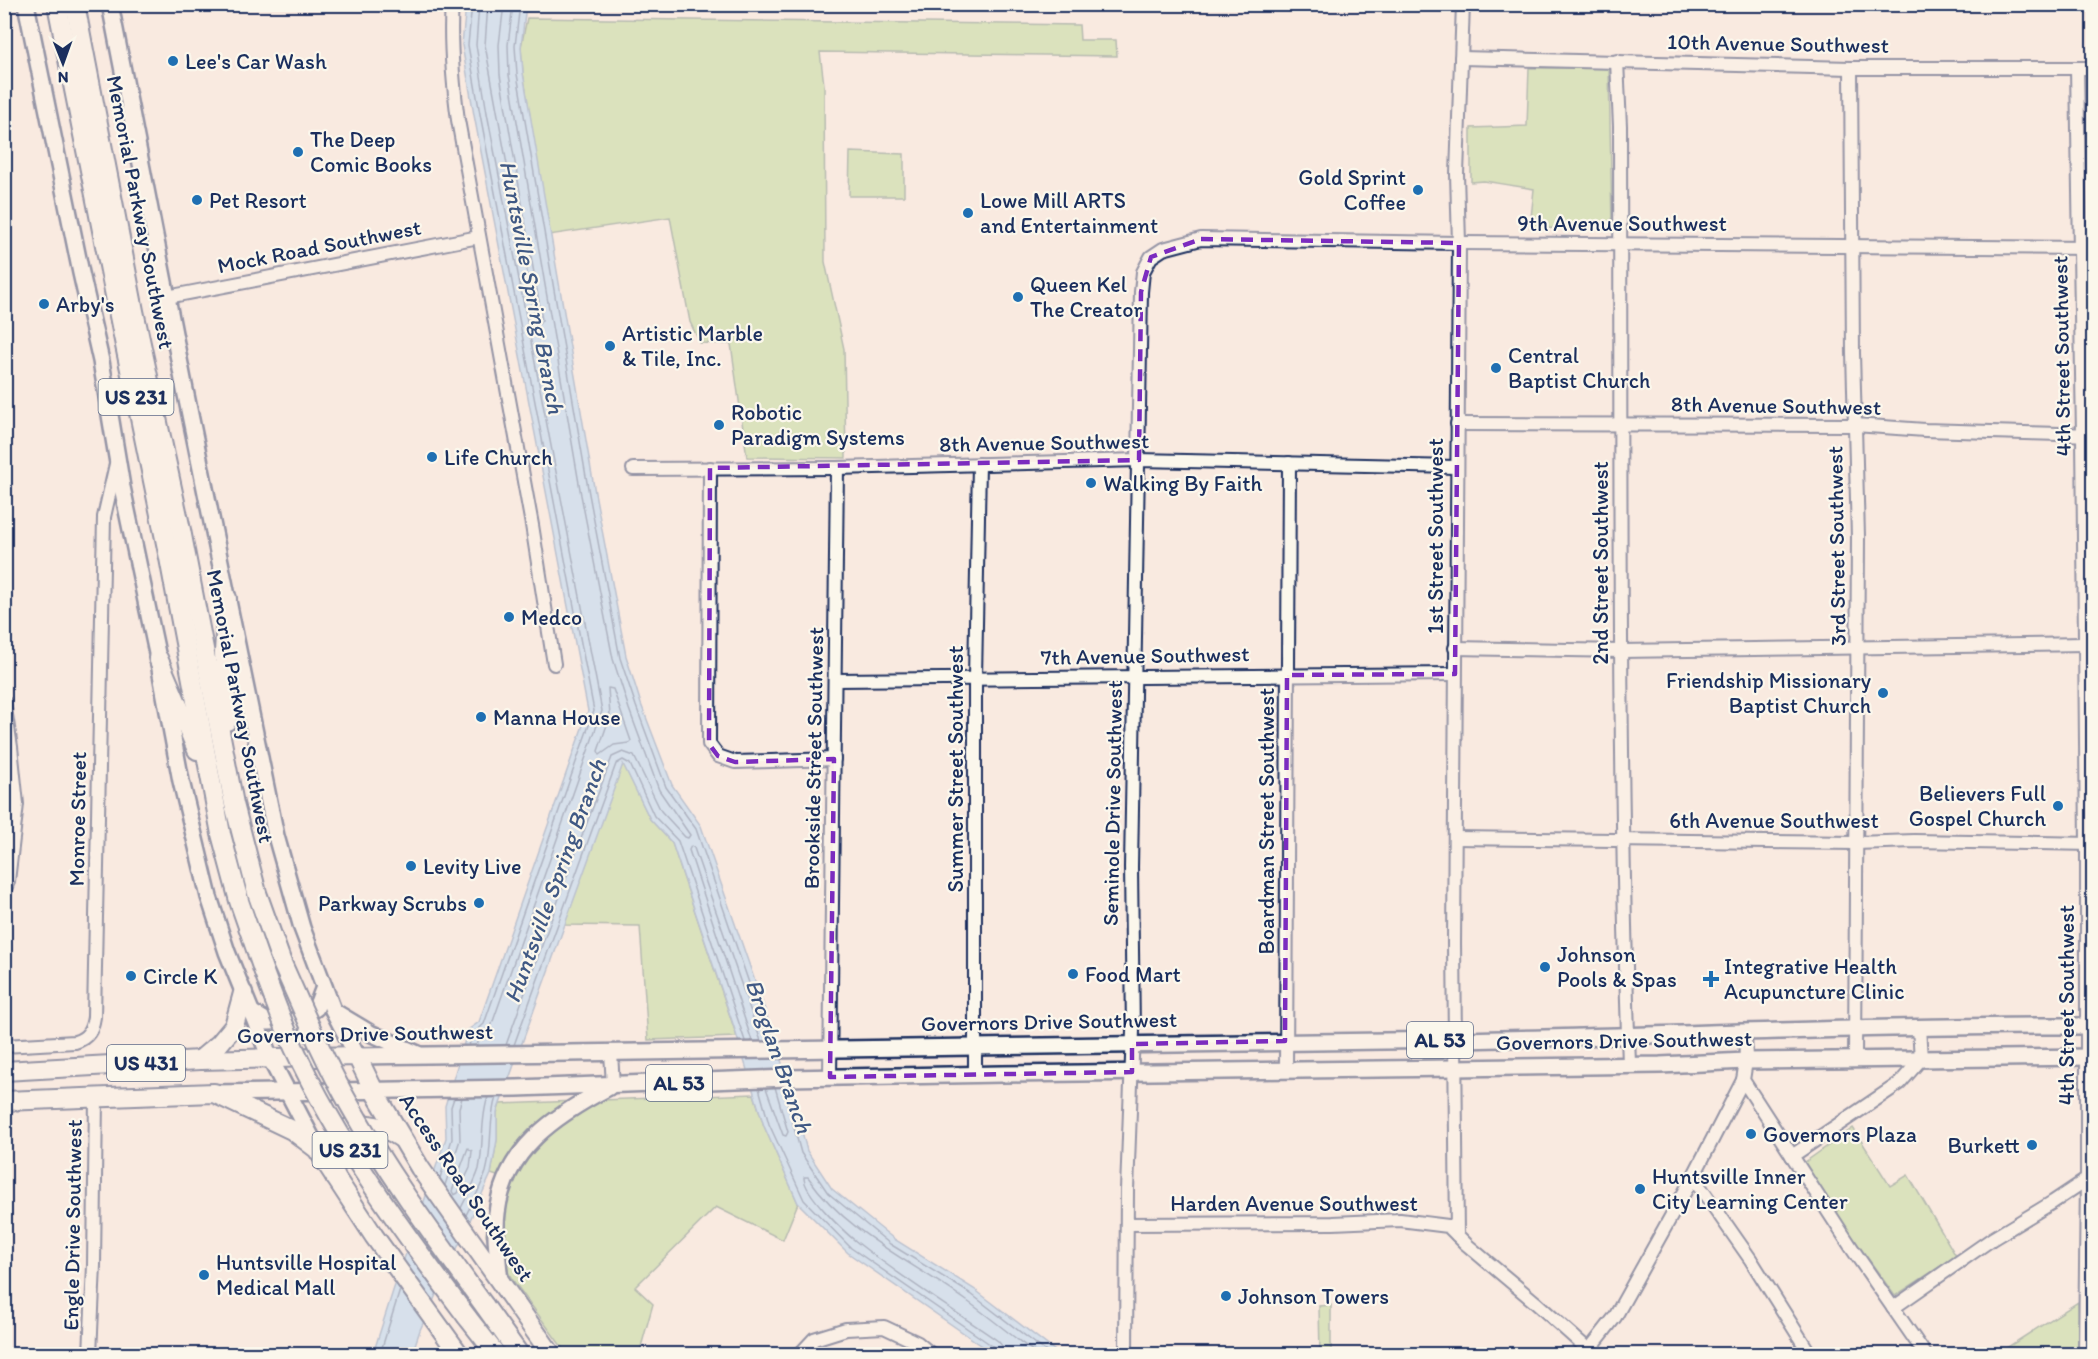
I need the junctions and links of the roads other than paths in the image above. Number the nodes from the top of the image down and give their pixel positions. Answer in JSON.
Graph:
{"nodes":[{"id":1,"x":27,"y":4,"type":"edge"},
{"id":2,"x":57,"y":4,"type":"edge"},
{"id":3,"x":75,"y":4,"type":"edge"},
{"id":4,"x":110,"y":4,"type":"edge"},
{"id":5,"x":116,"y":4,"type":"edge"},
{"id":6,"x":452,"y":4,"type":"edge"},
{"id":7,"x":1463,"y":4,"type":"edge"},
{"id":8,"x":116,"y":36,"type":"junction"},
{"id":9,"x":1461,"y":58,"type":"junction"},
{"id":10,"x":1617,"y":61,"type":"junction"},
{"id":11,"x":1851,"y":68,"type":"junction"},
{"id":12,"x":2077,"y":68,"type":"junction"},
{"id":13,"x":2094,"y":68,"type":"edge"},
{"id":14,"x":479,"y":237,"type":"junction"},
{"id":15,"x":1459,"y":243,"type":"junction"},
{"id":16,"x":1620,"y":244,"type":"junction"},
{"id":17,"x":1852,"y":246,"type":"junction"},
{"id":18,"x":2080,"y":248,"type":"junction"},
{"id":19,"x":2094,"y":248,"type":"edge"},
{"id":20,"x":1153,"y":255,"type":"joint"},
{"id":21,"x":167,"y":297,"type":"junction"},
{"id":22,"x":1457,"y":424,"type":"junction"},
{"id":23,"x":1620,"y":424,"type":"junction"},
{"id":24,"x":1855,"y":425,"type":"junction"},
{"id":25,"x":2088,"y":435,"type":"edge"},
{"id":26,"x":117,"y":457,"type":"junction"},
{"id":27,"x":1139,"y":460,"type":"junction"},
{"id":28,"x":1289,"y":463,"type":"junction"},
{"id":29,"x":979,"y":464,"type":"junction"},
{"id":30,"x":1456,"y":467,"type":"junction"},
{"id":31,"x":710,"y":468,"type":"junction"},
{"id":32,"x":837,"y":468,"type":"junction"},
{"id":33,"x":633,"y":469,"type":"dead end"},
{"id":34,"x":129,"y":515,"type":"junction"},
{"id":35,"x":104,"y":517,"type":"junction"},
{"id":36,"x":226,"y":598,"type":"junction"},
{"id":37,"x":1859,"y":647,"type":"junction"},
{"id":38,"x":1455,"y":648,"type":"junction"},
{"id":39,"x":1621,"y":651,"type":"junction"},
{"id":40,"x":2088,"y":652,"type":"edge"},
{"id":41,"x":158,"y":658,"type":"junction"},
{"id":42,"x":554,"y":664,"type":"dead end"},
{"id":43,"x":1455,"y":674,"type":"junction"},
{"id":44,"x":1287,"y":675,"type":"junction"},
{"id":45,"x":1135,"y":676,"type":"junction"},
{"id":46,"x":975,"y":678,"type":"junction"},
{"id":47,"x":835,"y":680,"type":"junction"},
{"id":48,"x":4,"y":702,"type":"edge"},
{"id":49,"x":834,"y":759,"type":"junction"},
{"id":50,"x":229,"y":777,"type":"junction"},
{"id":51,"x":212,"y":789,"type":"junction"},
{"id":52,"x":1455,"y":838,"type":"junction"},
{"id":53,"x":1623,"y":840,"type":"junction"},
{"id":54,"x":1856,"y":843,"type":"junction"},
{"id":55,"x":2090,"y":844,"type":"edge"},
{"id":56,"x":4,"y":893,"type":"edge"},
{"id":57,"x":324,"y":987,"type":"junction"},
{"id":58,"x":243,"y":993,"type":"junction"},
{"id":59,"x":333,"y":1010,"type":"junction"},
{"id":60,"x":251,"y":1012,"type":"junction"},
{"id":61,"x":2091,"y":1026,"type":"edge"},
{"id":62,"x":1919,"y":1028,"type":"junction"},
{"id":63,"x":1855,"y":1029,"type":"junction"},
{"id":64,"x":1745,"y":1031,"type":"junction"},
{"id":65,"x":1628,"y":1036,"type":"junction"},
{"id":66,"x":1455,"y":1040,"type":"junction"},
{"id":67,"x":1285,"y":1041,"type":"junction"},
{"id":68,"x":1132,"y":1044,"type":"junction"},
{"id":69,"x":4,"y":1046,"type":"edge"},
{"id":70,"x":975,"y":1046,"type":"junction"},
{"id":71,"x":831,"y":1049,"type":"junction"},
{"id":72,"x":611,"y":1053,"type":"junction"},
{"id":73,"x":357,"y":1056,"type":"junction"},
{"id":74,"x":424,"y":1057,"type":"junction"},
{"id":75,"x":2090,"y":1057,"type":"edge"},
{"id":76,"x":270,"y":1058,"type":"junction"},
{"id":77,"x":1921,"y":1059,"type":"junction"},
{"id":78,"x":200,"y":1060,"type":"junction"},
{"id":79,"x":1855,"y":1060,"type":"junction"},
{"id":80,"x":1746,"y":1061,"type":"junction"},
{"id":81,"x":1629,"y":1064,"type":"junction"},
{"id":82,"x":1455,"y":1068,"type":"junction"},
{"id":83,"x":4,"y":1071,"type":"edge"},
{"id":84,"x":1286,"y":1071,"type":"junction"},
{"id":85,"x":1132,"y":1072,"type":"junction"},
{"id":86,"x":975,"y":1075,"type":"junction"},
{"id":87,"x":830,"y":1077,"type":"junction"},
{"id":88,"x":1743,"y":1080,"type":"junction"},
{"id":89,"x":613,"y":1085,"type":"junction"},
{"id":90,"x":288,"y":1091,"type":"junction"},
{"id":91,"x":375,"y":1091,"type":"junction"},
{"id":92,"x":214,"y":1093,"type":"junction"},
{"id":93,"x":96,"y":1097,"type":"junction"},
{"id":94,"x":4,"y":1101,"type":"edge"},
{"id":95,"x":405,"y":1141,"type":"junction"},
{"id":96,"x":317,"y":1149,"type":"junction"},
{"id":97,"x":1792,"y":1156,"type":"junction"},
{"id":98,"x":2090,"y":1176,"type":"edge"},
{"id":99,"x":1692,"y":1177,"type":"junction"},
{"id":100,"x":335,"y":1178,"type":"junction"},
{"id":101,"x":1127,"y":1224,"type":"junction"},
{"id":102,"x":1457,"y":1235,"type":"junction"},
{"id":103,"x":500,"y":1282,"type":"junction"},
{"id":104,"x":1893,"y":1308,"type":"junction"},
{"id":105,"x":471,"y":1322,"type":"junction"},
{"id":106,"x":1590,"y":1353,"type":"edge"},
{"id":107,"x":90,"y":1354,"type":"edge"},
{"id":108,"x":459,"y":1354,"type":"edge"},
{"id":109,"x":487,"y":1354,"type":"edge"},
{"id":110,"x":496,"y":1354,"type":"edge"},
{"id":111,"x":519,"y":1354,"type":"edge"},
{"id":112,"x":552,"y":1354,"type":"edge"},
{"id":113,"x":800,"y":1354,"type":"edge"},
{"id":114,"x":931,"y":1354,"type":"edge"},
{"id":115,"x":1126,"y":1354,"type":"edge"},
{"id":116,"x":1810,"y":1354,"type":"edge"},
{"id":117,"x":1925,"y":1354,"type":"edge"},
{"id":118,"x":2085,"y":1354,"type":"edge"}],
"edges":[{"from":1,"to":26,"type":"main road"},
{"from":2,"to":51,"type":"highway","name":"Memorial Parkway Southwest","number":"US 231"},
{"from":3,"to":50,"type":"highway","name":"Memorial Parkway Southwest","number":"US 231"},
{"from":4,"to":8,"type":"main road","name":"Memorial Parkway Southwest"},
{"from":5,"to":8,"type":"street"},
{"from":6,"to":14,"type":"street"},
{"from":7,"to":9,"type":"street","name":"1st Street Southwest"},
{"from":8,"to":21,"type":"main road","name":"Memorial Parkway Southwest"},
{"from":9,"to":10,"type":"street","name":"10th Avenue Southwest"},
{"from":9,"to":15,"type":"street","name":"1st Street Southwest"},
{"from":10,"to":11,"type":"street","name":"10th Avenue Southwest"},
{"from":10,"to":16,"type":"street","name":"2nd Street Southwest"},
{"from":11,"to":12,"type":"street","name":"10th Avenue Southwest"},
{"from":11,"to":17,"type":"street","name":"3rd Street Southwest"},
{"from":12,"to":13,"type":"street","name":"10th Avenue Southwest"},
{"from":12,"to":18,"type":"street","name":"4th Street Southwest"},
{"from":14,"to":21,"type":"street","name":"Mock Road Southwest"},
{"from":14,"to":42,"type":"street"},
{"from":15,"to":16,"type":"street","name":"9th Avenue Southwest"},
{"from":15,"to":20,"type":"street","name":"9th Avenue Southwest"},
{"from":15,"to":22,"type":"street","name":"1st Street Southwest"},
{"from":16,"to":17,"type":"street","name":"9th Avenue Southwest"},
{"from":16,"to":23,"type":"street","name":"2nd Street Southwest"},
{"from":17,"to":18,"type":"street","name":"9th Avenue Southwest"},
{"from":17,"to":24,"type":"street","name":"3rd Street Southwest"},
{"from":18,"to":19,"type":"street","name":"9th Avenue Southwest"},
{"from":18,"to":25,"type":"street","name":"4th Street Southwest"},
{"from":20,"to":27,"type":"street","name":"Seminole Drive Southwest"},
{"from":21,"to":36,"type":"main road","name":"Memorial Parkway Southwest"},
{"from":22,"to":23,"type":"street","name":"8th Avenue Southwest"},
{"from":22,"to":30,"type":"street","name":"1st Street Southwest"},
{"from":23,"to":24,"type":"street","name":"8th Avenue Southwest"},
{"from":23,"to":39,"type":"street","name":"2nd Street Southwest"},
{"from":24,"to":25,"type":"street","name":"8th Avenue Southwest"},
{"from":24,"to":37,"type":"street","name":"3rd Street Southwest"},
{"from":25,"to":40,"type":"street","name":"4th Street Southwest"},
{"from":26,"to":34,"type":"main road"},
{"from":26,"to":35,"type":"street","name":"Monroe Street"},
{"from":27,"to":28,"type":"street","name":"8th Avenue Southwest"},
{"from":27,"to":29,"type":"street","name":"8th Avenue Southwest"},
{"from":27,"to":45,"type":"street","name":"Seminole Drive Southwest"},
{"from":28,"to":30,"type":"street","name":"8th Avenue Southwest"},
{"from":28,"to":44,"type":"street","name":"Boardman Street Southwest"},
{"from":29,"to":32,"type":"street","name":"8th Avenue Southwest"},
{"from":29,"to":46,"type":"street","name":"Summer Street Southwest"},
{"from":30,"to":38,"type":"street","name":"1st Street Southwest"},
{"from":31,"to":32,"type":"street","name":"8th Avenue Southwest"},
{"from":31,"to":33,"type":"street","name":"8th Avenue Southwest"},
{"from":31,"to":49,"type":"street"},
{"from":32,"to":47,"type":"street","name":"Brookside Street Southwest"},
{"from":34,"to":35,"type":"street"},
{"from":34,"to":41,"type":"main road"},
{"from":35,"to":69,"type":"street","name":"Monroe Street"},
{"from":36,"to":50,"type":"highway"},
{"from":36,"to":57,"type":"main road","name":"Memorial Parkway Southwest"},
{"from":37,"to":39,"type":"street"},
{"from":37,"to":40,"type":"street"},
{"from":37,"to":54,"type":"street","name":"3rd Street Southwest"},
{"from":38,"to":39,"type":"street"},
{"from":38,"to":43,"type":"street","name":"1st Street Southwest"},
{"from":39,"to":53,"type":"street","name":"2nd Street Southwest"},
{"from":40,"to":55,"type":"street","name":"4th Street Southwest"},
{"from":41,"to":51,"type":"highway"},
{"from":41,"to":58,"type":"main road"},
{"from":43,"to":44,"type":"street","name":"7th Avenue Southwest"},
{"from":43,"to":52,"type":"street","name":"1st Street Southwest"},
{"from":44,"to":45,"type":"street","name":"7th Avenue Southwest"},
{"from":44,"to":67,"type":"street","name":"Boardman Street Southwest"},
{"from":45,"to":46,"type":"street","name":"7th Avenue Southwest"},
{"from":45,"to":68,"type":"street","name":"Seminole Drive Southwest"},
{"from":46,"to":47,"type":"street","name":"7th Avenue Southwest"},
{"from":46,"to":70,"type":"street","name":"Summer Street Southwest"},
{"from":47,"to":49,"type":"street","name":"Brookside Street Southwest"},
{"from":48,"to":56,"type":"street"},
{"from":49,"to":71,"type":"street","name":"Brookside Street Southwest"},
{"from":50,"to":111,"type":"highway","name":"Memorial Parkway Southwest","number":"US 231","bridge":true},
{"from":51,"to":105,"type":"highway","name":"Memorial Parkway Southwest","number":"US 231","bridge":true},
{"from":52,"to":53,"type":"street","name":"6th Avenue Southwest"},
{"from":52,"to":66,"type":"street","name":"1st Street Southwest"},
{"from":53,"to":54,"type":"street","name":"6th Avenue Southwest"},
{"from":53,"to":65,"type":"street","name":"2nd Street Southwest"},
{"from":54,"to":55,"type":"street","name":"6th Avenue Southwest"},
{"from":54,"to":63,"type":"street","name":"3rd Street Southwest"},
{"from":55,"to":61,"type":"street","name":"4th Street Southwest"},
{"from":57,"to":59,"type":"main road","name":"Memorial Parkway Southwest"},
{"from":57,"to":60,"type":"main road"},
{"from":58,"to":60,"type":"main road"},
{"from":58,"to":78,"type":"highway"},
{"from":59,"to":73,"type":"main road","name":"Access Road Southwest"},
{"from":59,"to":74,"type":"main road"},
{"from":60,"to":76,"type":"main road"},
{"from":61,"to":62,"type":"main road","name":"Governors Drive Southwest","number":"AL 53"},
{"from":61,"to":75,"type":"street","name":"4th Street Southwest"},
{"from":62,"to":63,"type":"main road","name":"Governors Drive Southwest","number":"AL 53"},
{"from":62,"to":77,"type":"street"},
{"from":63,"to":64,"type":"main road","name":"Governors Drive Southwest","number":"AL 53"},
{"from":63,"to":79,"type":"street","name":"3rd Street Southwest"},
{"from":64,"to":65,"type":"main road","name":"Governors Drive Southwest","number":"AL 53"},
{"from":64,"to":80,"type":"street"},
{"from":65,"to":66,"type":"main road","name":"Governors Drive Southwest","number":"AL 53"},
{"from":65,"to":81,"type":"street","name":"2nd Street Southwest"},
{"from":66,"to":67,"type":"main road","name":"Governors Drive Southwest","number":"AL 53"},
{"from":66,"to":82,"type":"street","name":"1st Street Southwest"},
{"from":67,"to":68,"type":"main road","name":"Governors Drive Southwest","number":"AL 53"},
{"from":67,"to":84,"type":"street","name":"Boardman Street Southwest"},
{"from":68,"to":70,"type":"main road","name":"Governors Drive Southwest","number":"AL 53"},
{"from":68,"to":85,"type":"street","name":"Seminole Drive Southwest"},
{"from":70,"to":71,"type":"main road","name":"Governors Drive Southwest","number":"AL 53"},
{"from":70,"to":86,"type":"street","name":"Summer Street Southwest"},
{"from":71,"to":72,"type":"main road","name":"Governors Drive Southwest","number":"AL 53"},
{"from":71,"to":87,"type":"street","name":"Brookside Street Southwest"},
{"from":72,"to":74,"type":"main road","name":"Governors Drive Southwest","number":"AL 53"},
{"from":72,"to":89,"type":"street"},
{"from":73,"to":74,"type":"main road","name":"Governors Drive Southwest"},
{"from":73,"to":76,"type":"highway","name":"Governors Drive Southwest","number":"US 431"},
{"from":73,"to":91,"type":"highway","name":"Access Road Southwest"},
{"from":75,"to":77,"type":"main road","name":"Governors Drive Southwest","number":"AL 53"},
{"from":75,"to":98,"type":"street","name":"4th Street Southwest"},
{"from":76,"to":78,"type":"highway","name":"Governors Drive Southwest","number":"US 431"},
{"from":76,"to":90,"type":"main road"},
{"from":77,"to":79,"type":"main road","name":"Governors Drive Southwest","number":"AL 53"},
{"from":77,"to":97,"type":"street"},
{"from":78,"to":83,"type":"highway","name":"Governors Drive Southwest","number":"US 431"},
{"from":79,"to":80,"type":"main road","name":"Governors Drive Southwest","number":"AL 53"},
{"from":80,"to":81,"type":"main road","name":"Governors Drive Southwest","number":"AL 53"},
{"from":80,"to":88,"type":"street"},
{"from":81,"to":82,"type":"main road","name":"Governors Drive Southwest","number":"AL 53"},
{"from":82,"to":84,"type":"main road","name":"Governors Drive Southwest","number":"AL 53"},
{"from":82,"to":102,"type":"street","name":"1st Street Southwest"},
{"from":84,"to":85,"type":"main road","name":"Governors Drive Southwest","number":"AL 53"},
{"from":85,"to":86,"type":"main road","name":"Governors Drive Southwest","number":"AL 53"},
{"from":85,"to":101,"type":"street","name":"Seminole Drive Southwest"},
{"from":86,"to":87,"type":"main road","name":"Governors Drive Southwest","number":"AL 53"},
{"from":87,"to":89,"type":"main road","name":"Governors Drive Southwest","number":"AL 53"},
{"from":88,"to":97,"type":"street"},
{"from":88,"to":99,"type":"street"},
{"from":89,"to":91,"type":"main road","name":"Governors Drive Southwest","number":"AL 53"},
{"from":89,"to":103,"type":"main road"},
{"from":90,"to":91,"type":"main road","name":"Governors Drive Southwest","number":"AL 53"},
{"from":90,"to":92,"type":"main road","name":"Governors Drive Southwest"},
{"from":90,"to":96,"type":"main road"},
{"from":91,"to":95,"type":"highway","name":"Access Road Southwest"},
{"from":92,"to":93,"type":"highway","name":"Governors Drive Southwest","number":"US 431"},
{"from":92,"to":96,"type":"highway","number":"US 431"},
{"from":93,"to":94,"type":"highway","name":"Governors Drive Southwest","number":"US 431"},
{"from":93,"to":107,"type":"street","name":"Engle Drive Southwest"},
{"from":95,"to":100,"type":"highway"},
{"from":95,"to":103,"type":"highway","name":"Access Road Southwest"},
{"from":96,"to":100,"type":"highway","number":"US 431"},
{"from":97,"to":104,"type":"street"},
{"from":98,"to":104,"type":"street"},
{"from":98,"to":118,"type":"street","name":"4th Street Southwest"},
{"from":99,"to":106,"type":"street"},
{"from":99,"to":116,"type":"street"},
{"from":100,"to":108,"type":"highway","number":"US 431"},
{"from":101,"to":102,"type":"street","name":"Harden Avenue Southwest"},
{"from":101,"to":115,"type":"street","name":"Seminole Drive Southwest"},
{"from":102,"to":106,"type":"street","name":"Harden Avenue Southwest"},
{"from":103,"to":112,"type":"highway","name":"Access Road Southwest"},
{"from":104,"to":117,"type":"street"},
{"from":105,"to":109,"type":"highway"},
{"from":105,"to":110,"type":"highway","name":"Memorial Parkway Southwest","number":"US 231"},
{"from":113,"to":114,"type":"street"}]}
